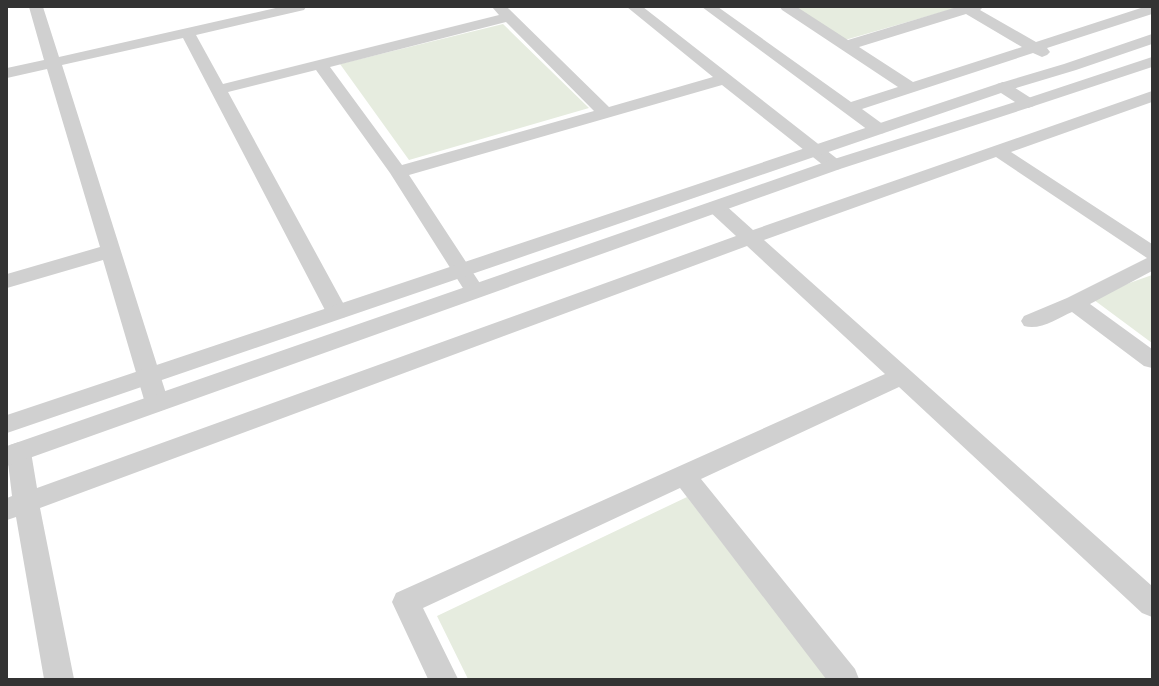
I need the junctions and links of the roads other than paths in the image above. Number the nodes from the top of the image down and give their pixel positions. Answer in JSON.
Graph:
{"nodes":[{"id":1,"x":36,"y":7,"type":"edge"},
{"id":2,"x":299,"y":7,"type":"edge"},
{"id":3,"x":634,"y":7,"type":"edge"},
{"id":4,"x":709,"y":7,"type":"edge"},
{"id":5,"x":787,"y":7,"type":"edge"},
{"id":6,"x":970,"y":8,"type":"edge"},
{"id":7,"x":1152,"y":9,"type":"edge"},
{"id":8,"x":504,"y":12,"type":"edge"},
{"id":9,"x":187,"y":32,"type":"junction"},
{"id":10,"x":1152,"y":39,"type":"edge"},
{"id":11,"x":846,"y":46,"type":"junction"},
{"id":12,"x":1034,"y":47,"type":"junction"},
{"id":13,"x":1152,"y":62,"type":"edge"},
{"id":14,"x":53,"y":63,"type":"junction"},
{"id":15,"x":320,"y":64,"type":"junction"},
{"id":16,"x":1070,"y":67,"type":"junction"},
{"id":17,"x":7,"y":73,"type":"edge"},
{"id":18,"x":724,"y":79,"type":"junction"},
{"id":19,"x":1003,"y":87,"type":"junction"},
{"id":20,"x":911,"y":88,"type":"junction"},
{"id":21,"x":218,"y":90,"type":"junction"},
{"id":22,"x":1148,"y":102,"type":"edge"},
{"id":23,"x":1028,"y":103,"type":"junction"},
{"id":24,"x":849,"y":108,"type":"junction"},
{"id":25,"x":606,"y":112,"type":"junction"},
{"id":26,"x":1068,"y":126,"type":"junction"},
{"id":27,"x":878,"y":129,"type":"junction"},
{"id":28,"x":815,"y":150,"type":"junction"},
{"id":29,"x":998,"y":150,"type":"junction"},
{"id":30,"x":834,"y":165,"type":"junction"},
{"id":31,"x":398,"y":172,"type":"junction"},
{"id":32,"x":716,"y":207,"type":"junction"},
{"id":33,"x":750,"y":238,"type":"junction"},
{"id":34,"x":110,"y":251,"type":"junction"},
{"id":35,"x":1152,"y":253,"type":"edge"},
{"id":36,"x":1152,"y":263,"type":"edge"},
{"id":37,"x":461,"y":270,"type":"junction"},
{"id":38,"x":7,"y":281,"type":"edge"},
{"id":39,"x":475,"y":291,"type":"junction"},
{"id":40,"x":1074,"y":302,"type":"junction"},
{"id":41,"x":337,"y":312,"type":"junction"},
{"id":42,"x":1032,"y":322,"type":"dead end"},
{"id":43,"x":1152,"y":360,"type":"edge"},
{"id":44,"x":148,"y":376,"type":"junction"},
{"id":45,"x":902,"y":376,"type":"junction"},
{"id":46,"x":157,"y":403,"type":"junction"},
{"id":47,"x":7,"y":424,"type":"edge"},
{"id":48,"x":13,"y":454,"type":"edge"},
{"id":49,"x":684,"y":475,"type":"junction"},
{"id":50,"x":17,"y":505,"type":"edge"},
{"id":51,"x":1152,"y":604,"type":"edge"},
{"id":52,"x":59,"y":679,"type":"edge"},
{"id":53,"x":443,"y":679,"type":"edge"},
{"id":54,"x":844,"y":679,"type":"edge"}],
"edges":[{"from":1,"to":14,"type":"street"},
{"from":2,"to":9,"type":"street"},
{"from":3,"to":18,"type":"street"},
{"from":4,"to":24,"type":"street"},
{"from":5,"to":11,"type":"street"},
{"from":6,"to":11,"type":"street"},
{"from":6,"to":12,"type":"street"},
{"from":7,"to":12,"type":"street"},
{"from":8,"to":15,"type":"street"},
{"from":8,"to":25,"type":"street"},
{"from":9,"to":14,"type":"street"},
{"from":9,"to":21,"type":"street"},
{"from":10,"to":16,"type":"street"},
{"from":11,"to":20,"type":"street"},
{"from":12,"to":16,"type":"street"},
{"from":12,"to":20,"type":"street"},
{"from":13,"to":23,"type":"street"},
{"from":14,"to":17,"type":"street"},
{"from":14,"to":34,"type":"street"},
{"from":15,"to":21,"type":"street"},
{"from":15,"to":31,"type":"street"},
{"from":16,"to":19,"type":"street"},
{"from":18,"to":25,"type":"street"},
{"from":18,"to":28,"type":"street"},
{"from":19,"to":23,"type":"street"},
{"from":19,"to":27,"type":"street"},
{"from":20,"to":24,"type":"street"},
{"from":21,"to":41,"type":"street"},
{"from":22,"to":26,"type":"street"},
{"from":23,"to":26,"type":"street"},
{"from":23,"to":30,"type":"street"},
{"from":24,"to":27,"type":"street"},
{"from":25,"to":31,"type":"street"},
{"from":26,"to":29,"type":"street"},
{"from":27,"to":28,"type":"street"},
{"from":28,"to":30,"type":"street"},
{"from":28,"to":37,"type":"street"},
{"from":29,"to":33,"type":"street"},
{"from":29,"to":35,"type":"street"},
{"from":30,"to":32,"type":"street"},
{"from":31,"to":37,"type":"street"},
{"from":32,"to":33,"type":"street"},
{"from":32,"to":39,"type":"street"},
{"from":33,"to":45,"type":"street"},
{"from":33,"to":50,"type":"street"},
{"from":34,"to":38,"type":"street"},
{"from":34,"to":44,"type":"street"},
{"from":36,"to":40,"type":"street"},
{"from":37,"to":39,"type":"street"},
{"from":37,"to":41,"type":"street"},
{"from":39,"to":46,"type":"street"},
{"from":40,"to":42,"type":"street"},
{"from":40,"to":43,"type":"street"},
{"from":41,"to":44,"type":"street"},
{"from":44,"to":46,"type":"street"},
{"from":44,"to":47,"type":"street"},
{"from":45,"to":49,"type":"street"},
{"from":45,"to":51,"type":"street"},
{"from":46,"to":48,"type":"street"},
{"from":48,"to":50,"type":"street"},
{"from":49,"to":53,"type":"street"},
{"from":49,"to":54,"type":"street"},
{"from":50,"to":52,"type":"street"}]}
